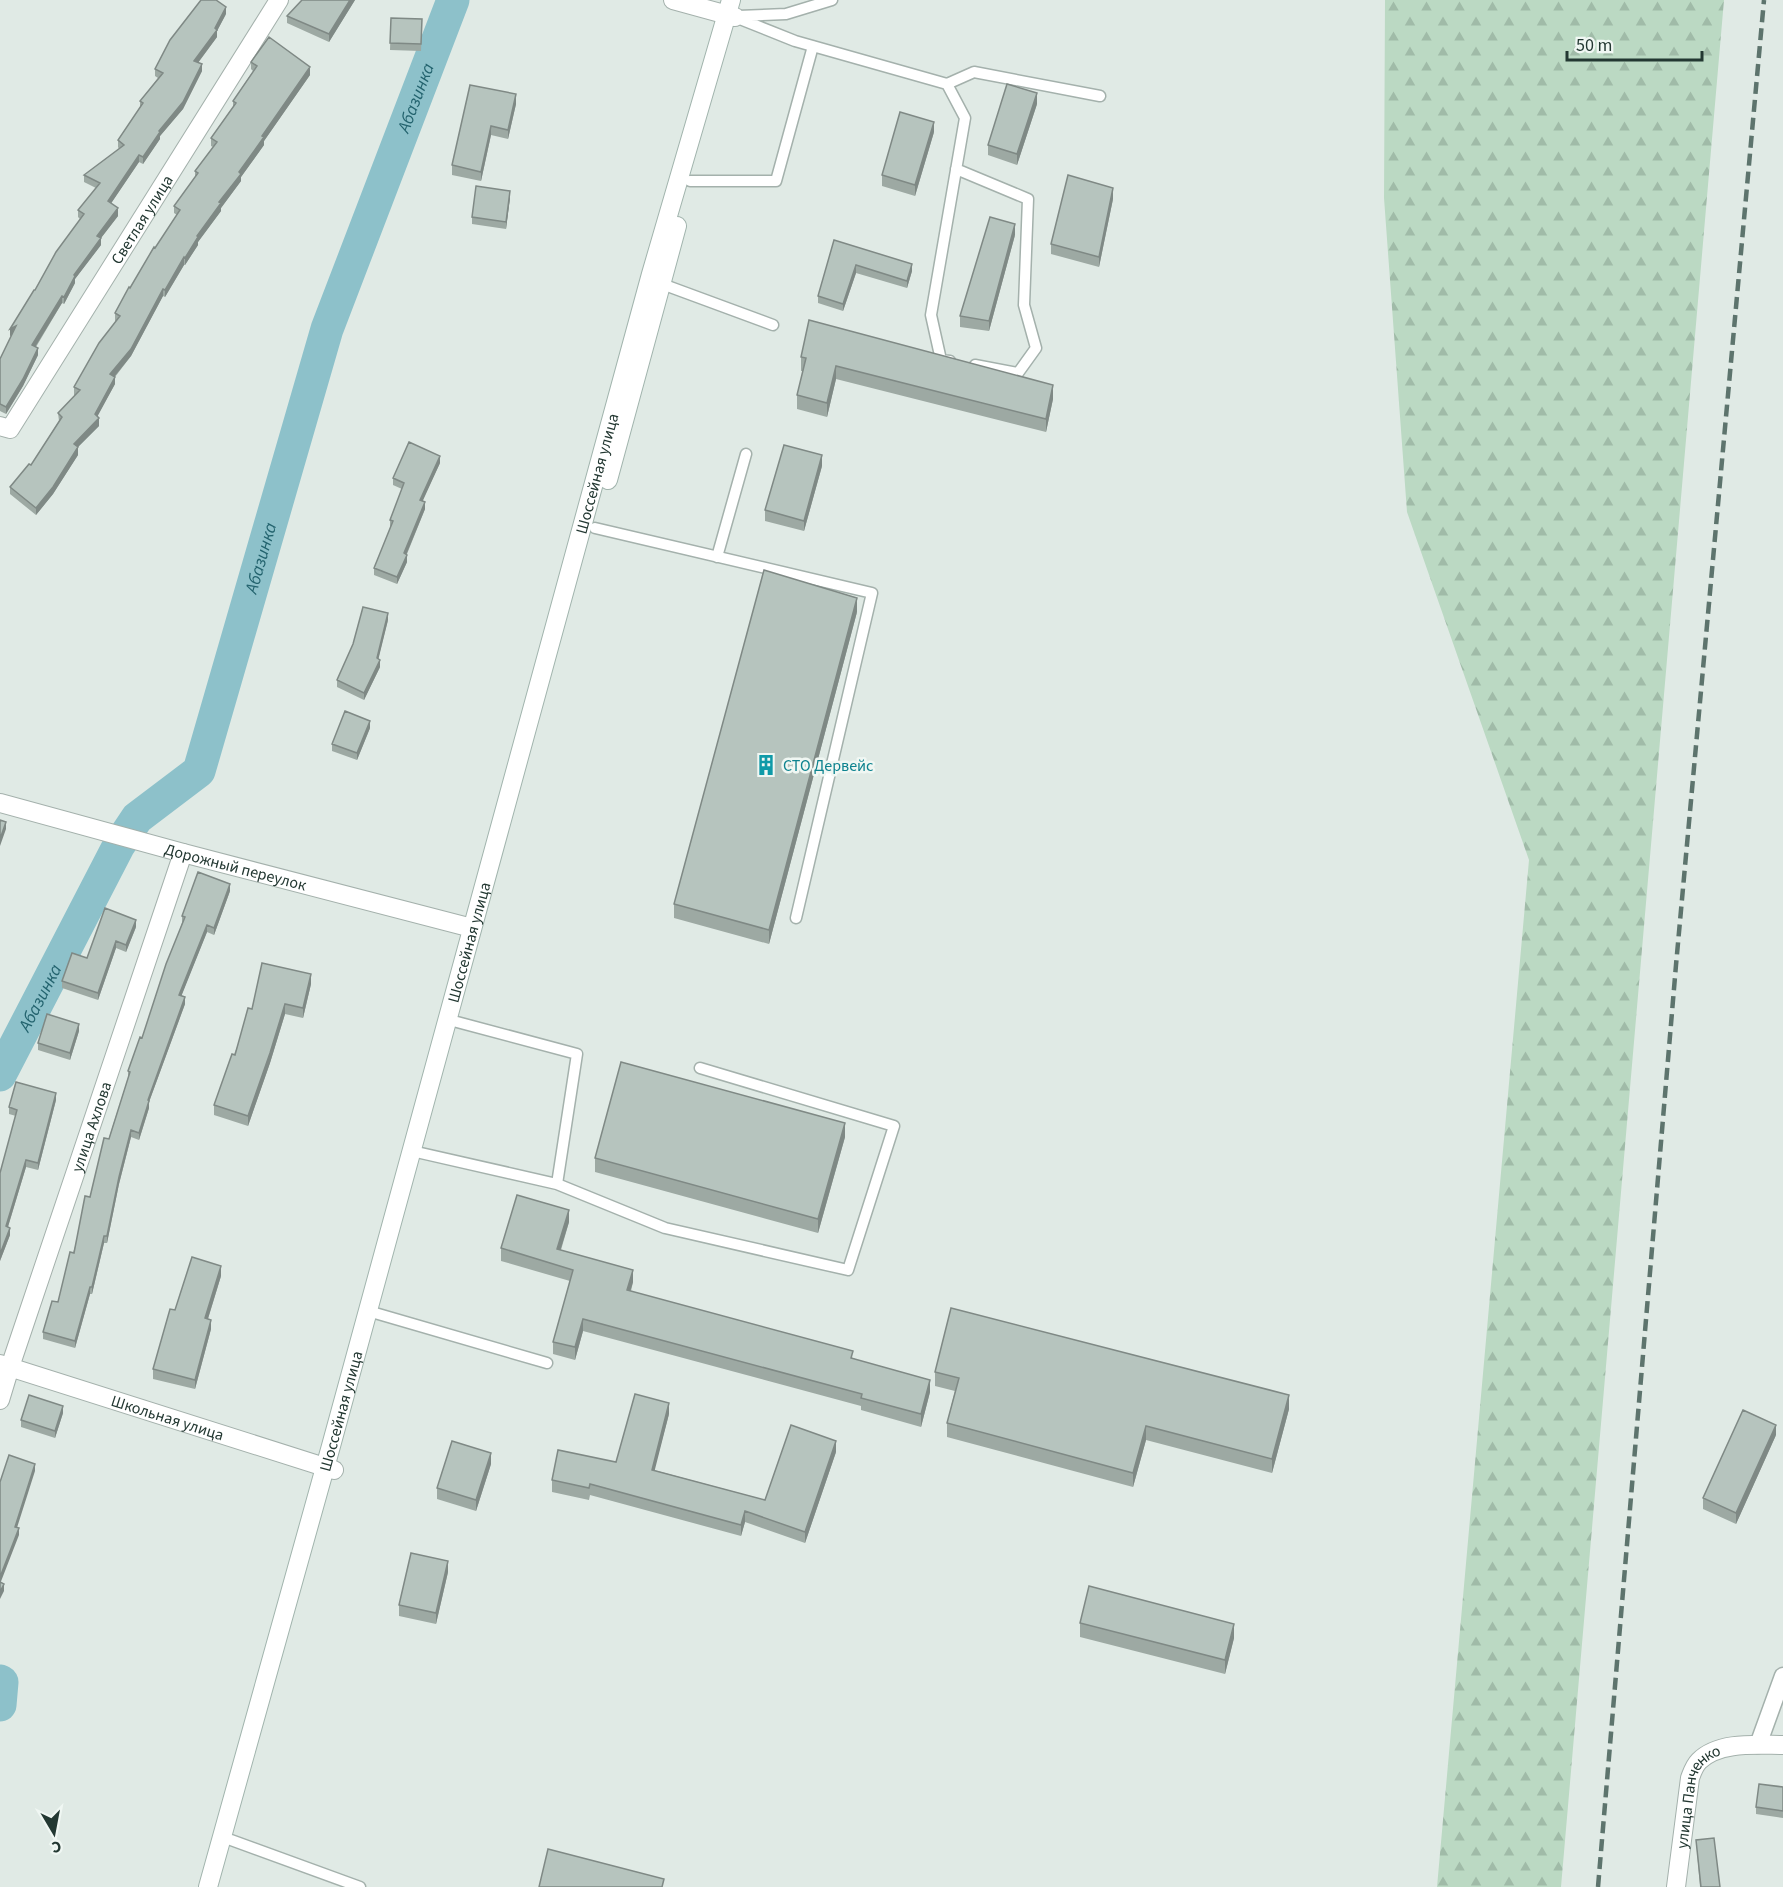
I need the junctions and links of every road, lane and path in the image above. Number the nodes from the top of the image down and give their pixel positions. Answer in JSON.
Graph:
{"nodes":[{"id":1,"x":279,"y":0,"type":"edge"},
{"id":2,"x":673,"y":0,"type":"edge"},
{"id":3,"x":831,"y":0,"type":"edge"},
{"id":4,"x":733,"y":8,"type":"edge"},
{"id":5,"x":813,"y":46,"type":"junction"},
{"id":6,"x":946,"y":84,"type":"junction"},
{"id":7,"x":1100,"y":96,"type":"dead end"},
{"id":8,"x":956,"y":169,"type":"junction"},
{"id":9,"x":690,"y":181,"type":"junction"},
{"id":10,"x":662,"y":284,"type":"junction"},
{"id":11,"x":773,"y":325,"type":"dead end"},
{"id":12,"x":0,"y":426,"type":"edge"},
{"id":13,"x":746,"y":454,"type":"dead end"},
{"id":14,"x":595,"y":528,"type":"junction"},
{"id":15,"x":717,"y":557,"type":"junction"},
{"id":16,"x":0,"y":803,"type":"edge"},
{"id":17,"x":183,"y":853,"type":"junction"},
{"id":18,"x":796,"y":918,"type":"dead end"},
{"id":19,"x":472,"y":928,"type":"junction"},
{"id":20,"x":457,"y":1022,"type":"junction"},
{"id":21,"x":700,"y":1068,"type":"dead end"},
{"id":22,"x":421,"y":1153,"type":"junction"},
{"id":23,"x":557,"y":1184,"type":"junction"},
{"id":24,"x":372,"y":1312,"type":"junction"},
{"id":25,"x":547,"y":1363,"type":"dead end"},
{"id":26,"x":5,"y":1366,"type":"edge"},
{"id":27,"x":0,"y":1400,"type":"edge"},
{"id":28,"x":329,"y":1468,"type":"junction"},
{"id":29,"x":1783,"y":1677,"type":"edge"},
{"id":30,"x":1758,"y":1745,"type":"junction"},
{"id":31,"x":1783,"y":1745,"type":"edge"},
{"id":32,"x":231,"y":1840,"type":"junction"},
{"id":33,"x":328,"y":1882,"type":"edge"},
{"id":34,"x":208,"y":1887,"type":"edge"},
{"id":35,"x":217,"y":1887,"type":"edge"},
{"id":36,"x":360,"y":1887,"type":"edge"},
{"id":37,"x":1676,"y":1887,"type":"edge"}],
"edges":[{"from":1,"to":12,"type":"main road","name":"Светлая улица"},
{"from":2,"to":4,"type":"main road"},
{"from":3,"to":4,"type":"lane"},
{"from":4,"to":5,"type":"lane"},
{"from":4,"to":9,"type":"main road","name":"Шоссейная улица"},
{"from":4,"to":19,"type":"main road","name":"Шоссейная улица"},
{"from":5,"to":6,"type":"lane"},
{"from":5,"to":9,"type":"lane"},
{"from":6,"to":7,"type":"lane"},
{"from":6,"to":8,"type":"lane"},
{"from":8,"to":8,"type":"lane"},
{"from":9,"to":10,"type":"main road","name":"Шоссейная улица"},
{"from":10,"to":11,"type":"lane"},
{"from":10,"to":14,"type":"main road","name":"Шоссейная улица"},
{"from":13,"to":15,"type":"lane"},
{"from":14,"to":15,"type":"lane"},
{"from":14,"to":20,"type":"main road","name":"Шоссейная улица"},
{"from":15,"to":18,"type":"lane"},
{"from":16,"to":17,"type":"main road","name":"Дорожный переулок"},
{"from":17,"to":19,"type":"main road","name":"Дорожный переулок"},
{"from":17,"to":26,"type":"main road","name":"улица Ахлова"},
{"from":19,"to":24,"type":"main road","name":"Шоссейная улица"},
{"from":20,"to":22,"type":"main road","name":"Шоссейная улица"},
{"from":20,"to":23,"type":"lane"},
{"from":21,"to":23,"type":"lane"},
{"from":22,"to":23,"type":"lane"},
{"from":22,"to":24,"type":"main road","name":"Шоссейная улица"},
{"from":24,"to":25,"type":"lane"},
{"from":24,"to":28,"type":"main road","name":"Шоссейная улица"},
{"from":26,"to":27,"type":"main road","name":"улица Ахлова"},
{"from":26,"to":28,"type":"main road","name":"Школьная улица"},
{"from":28,"to":32,"type":"main road","name":"Шоссейная улица"},
{"from":28,"to":34,"type":"main road","name":"Шоссейная улица"},
{"from":29,"to":30,"type":"street","name":"улица Панченко"},
{"from":30,"to":31,"type":"main road"},
{"from":30,"to":37,"type":"main road","name":"улица Панченко"},
{"from":32,"to":33,"type":"lane"},
{"from":32,"to":35,"type":"main road","name":"Шоссейная улица"},
{"from":33,"to":36,"type":"lane"}]}
